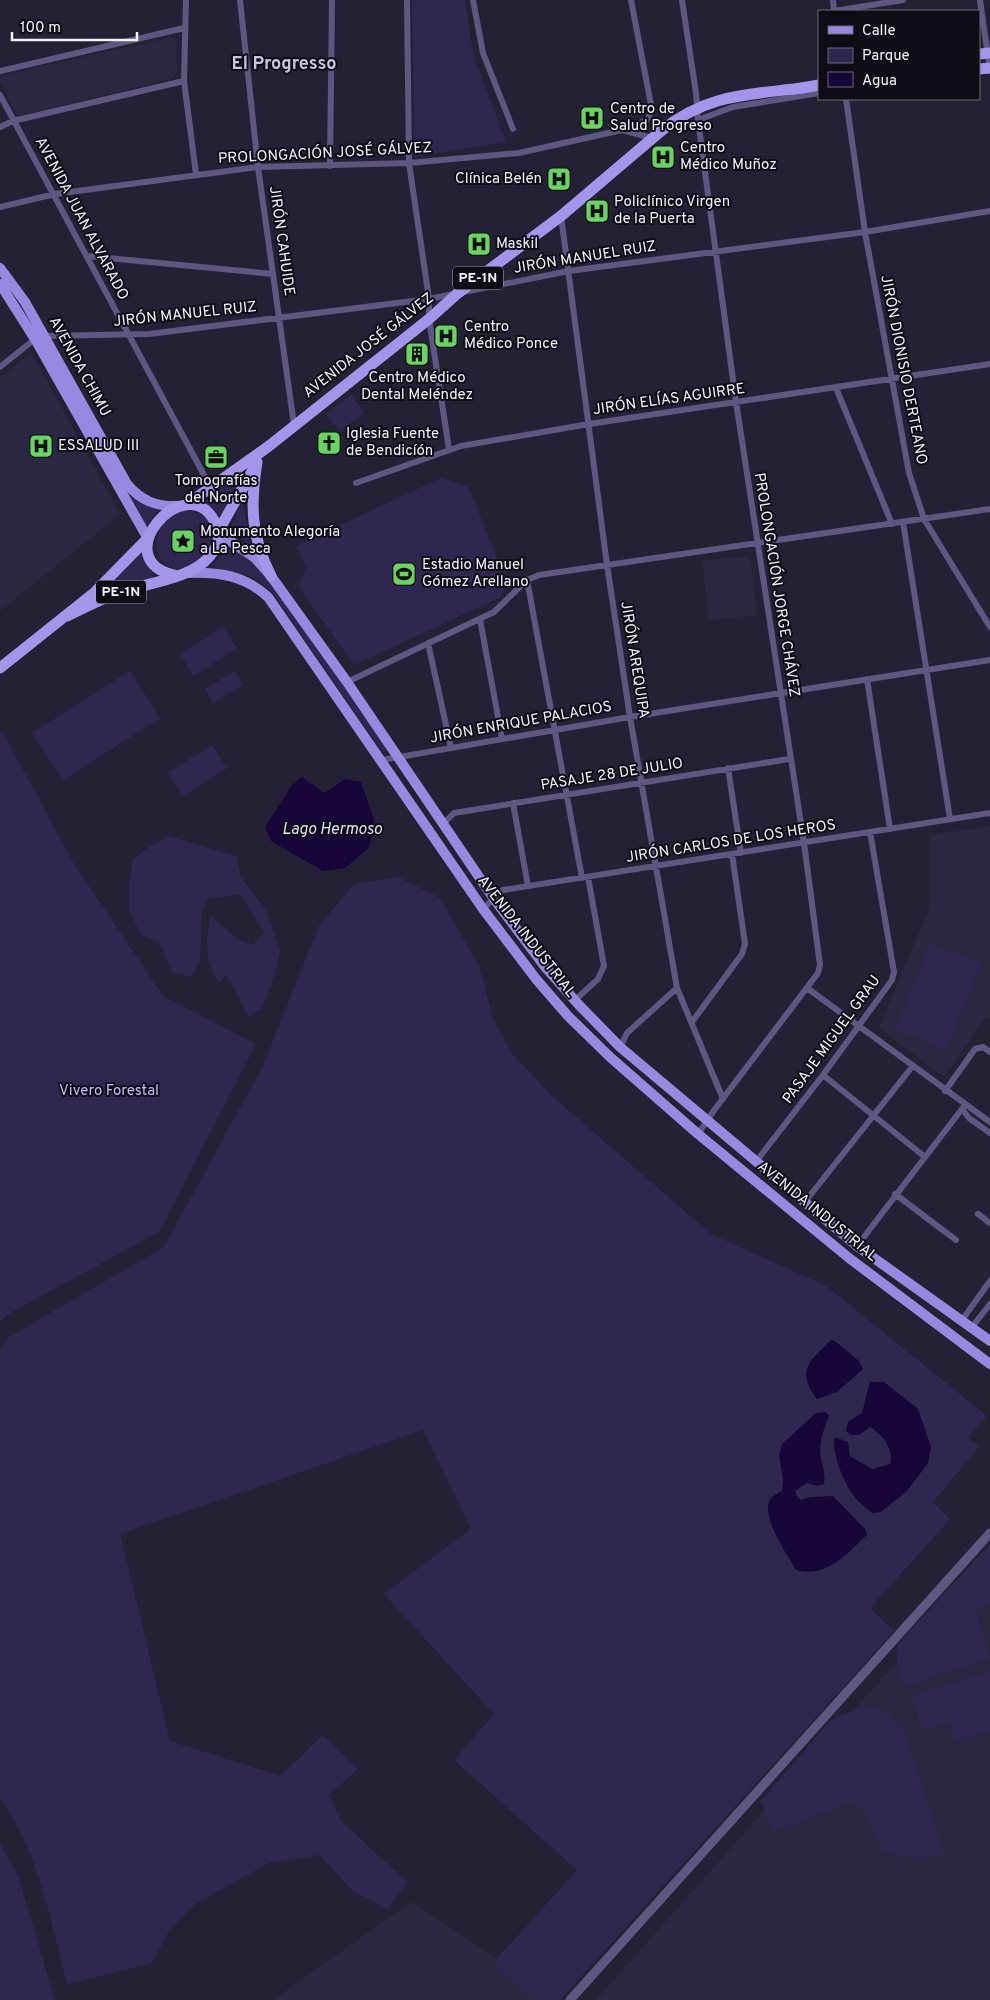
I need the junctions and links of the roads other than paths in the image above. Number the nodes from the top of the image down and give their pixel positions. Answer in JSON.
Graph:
{"nodes":[{"id":1,"x":186,"y":0,"type":"edge"},
{"id":2,"x":240,"y":0,"type":"edge"},
{"id":3,"x":332,"y":0,"type":"edge"},
{"id":4,"x":407,"y":0,"type":"edge"},
{"id":5,"x":473,"y":0,"type":"edge"},
{"id":6,"x":631,"y":0,"type":"edge"},
{"id":7,"x":682,"y":0,"type":"edge"},
{"id":8,"x":903,"y":0,"type":"edge"},
{"id":9,"x":980,"y":0,"type":"edge"},
{"id":10,"x":840,"y":10,"type":"edge"},
{"id":11,"x":184,"y":28,"type":"junction"},
{"id":12,"x":985,"y":53,"type":"edge"},
{"id":13,"x":990,"y":69,"type":"edge"},
{"id":14,"x":0,"y":72,"type":"edge"},
{"id":15,"x":184,"y":81,"type":"junction"},
{"id":16,"x":818,"y":85,"type":"edge"},
{"id":17,"x":818,"y":93,"type":"edge"},
{"id":18,"x":0,"y":95,"type":"edge"},
{"id":19,"x":846,"y":100,"type":"edge"},
{"id":20,"x":698,"y":120,"type":"junction"},
{"id":21,"x":13,"y":121,"type":"junction"},
{"id":22,"x":0,"y":127,"type":"edge"},
{"id":23,"x":513,"y":128,"type":"dead end"},
{"id":24,"x":622,"y":130,"type":"junction"},
{"id":25,"x":656,"y":134,"type":"junction"},
{"id":26,"x":409,"y":163,"type":"junction"},
{"id":27,"x":330,"y":166,"type":"junction"},
{"id":28,"x":258,"y":167,"type":"junction"},
{"id":29,"x":196,"y":174,"type":"junction"},
{"id":30,"x":55,"y":194,"type":"junction"},
{"id":31,"x":0,"y":207,"type":"edge"},
{"id":32,"x":990,"y":211,"type":"edge"},
{"id":33,"x":561,"y":216,"type":"junction"},
{"id":34,"x":865,"y":232,"type":"junction"},
{"id":35,"x":716,"y":251,"type":"junction"},
{"id":36,"x":87,"y":256,"type":"junction"},
{"id":37,"x":0,"y":268,"type":"edge"},
{"id":38,"x":569,"y":271,"type":"junction"},
{"id":39,"x":273,"y":274,"type":"junction"},
{"id":40,"x":0,"y":284,"type":"edge"},
{"id":41,"x":8,"y":293,"type":"edge"},
{"id":42,"x":458,"y":293,"type":"junction"},
{"id":43,"x":429,"y":299,"type":"junction"},
{"id":44,"x":279,"y":317,"type":"junction"},
{"id":45,"x":429,"y":319,"type":"junction"},
{"id":46,"x":130,"y":336,"type":"junction"},
{"id":47,"x":39,"y":337,"type":"junction"},
{"id":48,"x":990,"y":364,"type":"edge"},
{"id":49,"x":0,"y":367,"type":"edge"},
{"id":50,"x":892,"y":378,"type":"junction"},
{"id":51,"x":836,"y":388,"type":"junction"},
{"id":52,"x":736,"y":402,"type":"junction"},
{"id":53,"x":589,"y":424,"type":"junction"},
{"id":54,"x":294,"y":425,"type":"junction"},
{"id":55,"x":269,"y":446,"type":"junction"},
{"id":56,"x":449,"y":449,"type":"junction"},
{"id":57,"x":257,"y":462,"type":"junction"},
{"id":58,"x":356,"y":483,"type":"dead end"},
{"id":59,"x":211,"y":488,"type":"junction"},
{"id":60,"x":183,"y":505,"type":"junction"},
{"id":61,"x":990,"y":509,"type":"edge"},
{"id":62,"x":924,"y":519,"type":"junction"},
{"id":63,"x":903,"y":522,"type":"junction"},
{"id":64,"x":892,"y":524,"type":"junction"},
{"id":65,"x":219,"y":532,"type":"junction"},
{"id":66,"x":147,"y":539,"type":"junction"},
{"id":67,"x":757,"y":544,"type":"junction"},
{"id":68,"x":607,"y":566,"type":"junction"},
{"id":69,"x":183,"y":574,"type":"junction"},
{"id":70,"x":271,"y":576,"type":"junction"},
{"id":71,"x":527,"y":580,"type":"junction"},
{"id":72,"x":67,"y":616,"type":"junction"},
{"id":73,"x":480,"y":619,"type":"junction"},
{"id":74,"x":990,"y":626,"type":"edge"},
{"id":75,"x":428,"y":643,"type":"junction"},
{"id":76,"x":990,"y":660,"type":"edge"},
{"id":77,"x":0,"y":668,"type":"edge"},
{"id":78,"x":927,"y":670,"type":"junction"},
{"id":79,"x":867,"y":679,"type":"junction"},
{"id":80,"x":346,"y":682,"type":"junction"},
{"id":81,"x":780,"y":692,"type":"junction"},
{"id":82,"x":630,"y":717,"type":"junction"},
{"id":83,"x":555,"y":730,"type":"junction"},
{"id":84,"x":502,"y":739,"type":"junction"},
{"id":85,"x":451,"y":748,"type":"junction"},
{"id":86,"x":398,"y":757,"type":"junction"},
{"id":87,"x":789,"y":759,"type":"junction"},
{"id":88,"x":382,"y":760,"type":"junction"},
{"id":89,"x":728,"y":768,"type":"junction"},
{"id":90,"x":642,"y":782,"type":"junction"},
{"id":91,"x":567,"y":796,"type":"junction"},
{"id":92,"x":513,"y":803,"type":"junction"},
{"id":93,"x":990,"y":813,"type":"edge"},
{"id":94,"x":950,"y":819,"type":"junction"},
{"id":95,"x":444,"y":823,"type":"junction"},
{"id":96,"x":890,"y":829,"type":"junction"},
{"id":97,"x":870,"y":832,"type":"junction"},
{"id":98,"x":804,"y":843,"type":"junction"},
{"id":99,"x":741,"y":853,"type":"junction"},
{"id":100,"x":732,"y":854,"type":"junction"},
{"id":101,"x":655,"y":866,"type":"junction"},
{"id":102,"x":585,"y":877,"type":"junction"},
{"id":103,"x":528,"y":886,"type":"junction"},
{"id":104,"x":494,"y":899,"type":"junction"},
{"id":105,"x":482,"y":909,"type":"junction"},
{"id":106,"x":676,"y":988,"type":"junction"},
{"id":107,"x":807,"y":988,"type":"junction"},
{"id":108,"x":574,"y":1000,"type":"junction"},
{"id":109,"x":692,"y":1022,"type":"junction"},
{"id":110,"x":860,"y":1026,"type":"junction"},
{"id":111,"x":620,"y":1047,"type":"junction"},
{"id":112,"x":990,"y":1052,"type":"edge"},
{"id":113,"x":912,"y":1067,"type":"junction"},
{"id":114,"x":823,"y":1075,"type":"junction"},
{"id":115,"x":945,"y":1091,"type":"junction"},
{"id":116,"x":722,"y":1098,"type":"junction"},
{"id":117,"x":964,"y":1107,"type":"junction"},
{"id":118,"x":873,"y":1115,"type":"junction"},
{"id":119,"x":707,"y":1121,"type":"junction"},
{"id":120,"x":990,"y":1122,"type":"edge"},
{"id":121,"x":990,"y":1133,"type":"edge"},
{"id":122,"x":698,"y":1134,"type":"junction"},
{"id":123,"x":925,"y":1157,"type":"junction"},
{"id":124,"x":755,"y":1163,"type":"junction"},
{"id":125,"x":895,"y":1194,"type":"junction"},
{"id":126,"x":804,"y":1202,"type":"junction"},
{"id":127,"x":978,"y":1214,"type":"dead end"},
{"id":128,"x":990,"y":1224,"type":"edge"},
{"id":129,"x":956,"y":1240,"type":"dead end"},
{"id":130,"x":857,"y":1246,"type":"junction"},
{"id":131,"x":990,"y":1281,"type":"edge"},
{"id":132,"x":990,"y":1304,"type":"edge"},
{"id":133,"x":962,"y":1320,"type":"junction"},
{"id":134,"x":972,"y":1327,"type":"junction"},
{"id":135,"x":990,"y":1341,"type":"edge"},
{"id":136,"x":990,"y":1364,"type":"edge"},
{"id":137,"x":990,"y":1532,"type":"edge"},
{"id":138,"x":570,"y":2000,"type":"edge"}],
"edges":[{"from":1,"to":11,"type":"street"},
{"from":2,"to":28,"type":"street","name":"JIRÓN CAHUIDE"},
{"from":3,"to":27,"type":"street"},
{"from":4,"to":26,"type":"street"},
{"from":5,"to":23,"type":"street"},
{"from":6,"to":24,"type":"street","name":"PROLONGACIÓN JOSÉ GÁLVEZ"},
{"from":7,"to":20,"type":"street","name":"PROLONGACIÓN JORGE CHÁVEZ"},
{"from":8,"to":10,"type":"street"},
{"from":9,"to":12,"type":"street"},
{"from":11,"to":14,"type":"street"},
{"from":11,"to":15,"type":"street"},
{"from":12,"to":13,"type":"street"},
{"from":15,"to":21,"type":"street"},
{"from":15,"to":29,"type":"street"},
{"from":16,"to":25,"type":"highway","name":"AVENIDA JOSÉ GÁLVEZ","number":"PE-1N","bridge":true},
{"from":17,"to":20,"type":"street"},
{"from":18,"to":21,"type":"street","name":"AVENIDA JUAN ALVARADO"},
{"from":19,"to":34,"type":"street","name":"JIRÓN DIONISIO DERTEANO"},
{"from":20,"to":35,"type":"street","name":"PROLONGACIÓN JORGE CHÁVEZ"},
{"from":21,"to":22,"type":"street"},
{"from":21,"to":30,"type":"street","name":"AVENIDA JUAN ALVARADO"},
{"from":24,"to":25,"type":"street","name":"PROLONGACIÓN JOSÉ GÁLVEZ"},
{"from":24,"to":26,"type":"street","name":"PROLONGACIÓN JOSÉ GÁLVEZ"},
{"from":25,"to":33,"type":"highway","name":"AVENIDA JOSÉ GÁLVEZ","number":"PE-1N"},
{"from":26,"to":27,"type":"street","name":"PROLONGACIÓN JOSÉ GÁLVEZ"},
{"from":26,"to":43,"type":"street"},
{"from":27,"to":28,"type":"street","name":"PROLONGACIÓN JOSÉ GÁLVEZ"},
{"from":28,"to":29,"type":"street","name":"PROLONGACIÓN JOSÉ GÁLVEZ"},
{"from":28,"to":39,"type":"street","name":"JIRÓN CAHUIDE"},
{"from":29,"to":30,"type":"street","name":"PROLONGACIÓN JOSÉ GÁLVEZ"},
{"from":30,"to":31,"type":"street","name":"PROLONGACIÓN JOSÉ GÁLVEZ"},
{"from":30,"to":36,"type":"street","name":"AVENIDA JUAN ALVARADO"},
{"from":32,"to":34,"type":"street","name":"JIRÓN MANUEL RUIZ"},
{"from":33,"to":38,"type":"street","name":"JIRÓN AREQUIPA"},
{"from":33,"to":42,"type":"highway","name":"AVENIDA JOSÉ GÁLVEZ","number":"PE-1N"},
{"from":34,"to":35,"type":"street","name":"JIRÓN MANUEL RUIZ"},
{"from":34,"to":50,"type":"street","name":"JIRÓN DIONISIO DERTEANO"},
{"from":35,"to":38,"type":"street","name":"JIRÓN MANUEL RUIZ"},
{"from":35,"to":52,"type":"street","name":"PROLONGACIÓN JORGE CHÁVEZ"},
{"from":36,"to":39,"type":"street"},
{"from":36,"to":46,"type":"street","name":"AVENIDA JUAN ALVARADO"},
{"from":37,"to":41,"type":"main road","name":"AVENIDA CHIMU"},
{"from":38,"to":42,"type":"street","name":"JIRÓN MANUEL RUIZ"},
{"from":38,"to":53,"type":"street","name":"JIRÓN AREQUIPA"},
{"from":39,"to":44,"type":"street","name":"JIRÓN CAHUIDE"},
{"from":40,"to":41,"type":"main road","name":"AVENIDA CHIMU"},
{"from":41,"to":47,"type":"main road","name":"AVENIDA CHIMU"},
{"from":42,"to":43,"type":"street","name":"JIRÓN MANUEL RUIZ"},
{"from":42,"to":45,"type":"highway","name":"AVENIDA JOSÉ GÁLVEZ","number":"PE-1N"},
{"from":43,"to":44,"type":"street","name":"JIRÓN MANUEL RUIZ"},
{"from":43,"to":45,"type":"street"},
{"from":44,"to":46,"type":"street","name":"JIRÓN MANUEL RUIZ"},
{"from":44,"to":54,"type":"street","name":"JIRÓN CAHUIDE"},
{"from":45,"to":54,"type":"highway","name":"AVENIDA JOSÉ GÁLVEZ","number":"PE-1N"},
{"from":45,"to":56,"type":"street"},
{"from":46,"to":47,"type":"street","name":"JIRÓN MANUEL RUIZ"},
{"from":46,"to":59,"type":"street","name":"AVENIDA JUAN ALVARADO"},
{"from":47,"to":49,"type":"street"},
{"from":47,"to":60,"type":"main road","name":"AVENIDA CHIMU"},
{"from":47,"to":66,"type":"main road","name":"AVENIDA CHIMU"},
{"from":48,"to":50,"type":"street","name":"JIRÓN ELÍAS AGUIRRE"},
{"from":50,"to":51,"type":"street","name":"JIRÓN ELÍAS AGUIRRE"},
{"from":50,"to":62,"type":"street","name":"JIRÓN DIONISIO DERTEANO"},
{"from":51,"to":52,"type":"street","name":"JIRÓN ELÍAS AGUIRRE"},
{"from":51,"to":64,"type":"street"},
{"from":52,"to":53,"type":"street","name":"JIRÓN ELÍAS AGUIRRE"},
{"from":52,"to":67,"type":"street","name":"PROLONGACIÓN JORGE CHÁVEZ"},
{"from":53,"to":56,"type":"street","name":"JIRÓN ELÍAS AGUIRRE"},
{"from":53,"to":68,"type":"street","name":"JIRÓN AREQUIPA"},
{"from":54,"to":55,"type":"highway","name":"AVENIDA JOSÉ GÁLVEZ","number":"PE-1N"},
{"from":55,"to":57,"type":"highway","name":"AVENIDA JOSÉ GÁLVEZ","number":"PE-1N"},
{"from":55,"to":59,"type":"highway","name":"AVENIDA JOSÉ GÁLVEZ","number":"PE-1N"},
{"from":56,"to":58,"type":"street","name":"JIRÓN ELÍAS AGUIRRE"},
{"from":57,"to":65,"type":"highway","name":"AVENIDA JOSÉ GÁLVEZ","number":"PE-1N"},
{"from":57,"to":70,"type":"highway"},
{"from":59,"to":60,"type":"highway","name":"AVENIDA JOSÉ GÁLVEZ","number":"PE-1N"},
{"from":60,"to":65,"type":"highway"},
{"from":60,"to":66,"type":"highway","number":"PE-1N"},
{"from":61,"to":62,"type":"street"},
{"from":62,"to":63,"type":"street"},
{"from":62,"to":74,"type":"street","name":"JIRÓN DIONISIO DERTEANO"},
{"from":63,"to":64,"type":"street"},
{"from":63,"to":78,"type":"street"},
{"from":64,"to":67,"type":"street"},
{"from":65,"to":69,"type":"highway","number":"PE-1N"},
{"from":65,"to":70,"type":"main road","name":"AVENIDA INDUSTRIAL"},
{"from":66,"to":69,"type":"highway","number":"PE-1N"},
{"from":66,"to":72,"type":"highway","number":"PE-1N"},
{"from":67,"to":68,"type":"street"},
{"from":67,"to":81,"type":"street","name":"PROLONGACIÓN JORGE CHÁVEZ"},
{"from":68,"to":71,"type":"street"},
{"from":68,"to":82,"type":"street","name":"JIRÓN AREQUIPA"},
{"from":69,"to":72,"type":"highway","number":"PE-1N"},
{"from":69,"to":88,"type":"main road","name":"AVENIDA INDUSTRIAL"},
{"from":70,"to":80,"type":"main road","name":"AVENIDA INDUSTRIAL"},
{"from":71,"to":73,"type":"street"},
{"from":71,"to":83,"type":"street"},
{"from":72,"to":77,"type":"highway","number":"PE-1N"},
{"from":73,"to":75,"type":"street"},
{"from":73,"to":84,"type":"street"},
{"from":75,"to":80,"type":"street"},
{"from":75,"to":85,"type":"street"},
{"from":76,"to":78,"type":"street","name":"JIRÓN ENRIQUE PALACIOS"},
{"from":78,"to":79,"type":"street","name":"JIRÓN ENRIQUE PALACIOS"},
{"from":78,"to":94,"type":"street"},
{"from":79,"to":81,"type":"street","name":"JIRÓN ENRIQUE PALACIOS"},
{"from":79,"to":96,"type":"street"},
{"from":80,"to":86,"type":"main road","name":"AVENIDA INDUSTRIAL"},
{"from":81,"to":82,"type":"street","name":"JIRÓN ENRIQUE PALACIOS"},
{"from":81,"to":87,"type":"street","name":"PROLONGACIÓN JORGE CHÁVEZ"},
{"from":82,"to":83,"type":"street","name":"JIRÓN ENRIQUE PALACIOS"},
{"from":82,"to":90,"type":"street","name":"JIRÓN AREQUIPA"},
{"from":83,"to":84,"type":"street","name":"JIRÓN ENRIQUE PALACIOS"},
{"from":83,"to":91,"type":"street"},
{"from":84,"to":85,"type":"street","name":"JIRÓN ENRIQUE PALACIOS"},
{"from":85,"to":86,"type":"street","name":"JIRÓN ENRIQUE PALACIOS"},
{"from":86,"to":88,"type":"street","name":"JIRÓN ENRIQUE PALACIOS"},
{"from":86,"to":95,"type":"main road","name":"AVENIDA INDUSTRIAL"},
{"from":87,"to":89,"type":"street","name":"PASAJE 28 DE JULIO"},
{"from":87,"to":98,"type":"street","name":"PROLONGACIÓN JORGE CHÁVEZ"},
{"from":88,"to":105,"type":"main road","name":"AVENIDA INDUSTRIAL"},
{"from":89,"to":90,"type":"street","name":"PASAJE 28 DE JULIO"},
{"from":89,"to":99,"type":"street"},
{"from":90,"to":91,"type":"street","name":"PASAJE 28 DE JULIO"},
{"from":90,"to":101,"type":"street","name":"JIRÓN AREQUIPA"},
{"from":91,"to":92,"type":"street","name":"PASAJE 28 DE JULIO"},
{"from":91,"to":102,"type":"street"},
{"from":92,"to":95,"type":"street","name":"PASAJE 28 DE JULIO"},
{"from":92,"to":103,"type":"street"},
{"from":93,"to":94,"type":"street","name":"JIRÓN CARLOS DE LOS HEROS"},
{"from":94,"to":96,"type":"street","name":"JIRÓN CARLOS DE LOS HEROS"},
{"from":95,"to":104,"type":"main road","name":"AVENIDA INDUSTRIAL"},
{"from":96,"to":97,"type":"street","name":"JIRÓN CARLOS DE LOS HEROS"},
{"from":97,"to":98,"type":"street","name":"JIRÓN CARLOS DE LOS HEROS"},
{"from":97,"to":110,"type":"street","name":"PASAJE MIGUEL GRAU"},
{"from":98,"to":99,"type":"street","name":"JIRÓN CARLOS DE LOS HEROS"},
{"from":98,"to":107,"type":"street","name":"PROLONGACIÓN JORGE CHÁVEZ"},
{"from":99,"to":100,"type":"street","name":"JIRÓN CARLOS DE LOS HEROS"},
{"from":100,"to":101,"type":"street","name":"JIRÓN CARLOS DE LOS HEROS"},
{"from":100,"to":109,"type":"street"},
{"from":101,"to":102,"type":"street","name":"JIRÓN CARLOS DE LOS HEROS"},
{"from":101,"to":106,"type":"street","name":"JIRÓN AREQUIPA"},
{"from":102,"to":103,"type":"street","name":"JIRÓN CARLOS DE LOS HEROS"},
{"from":102,"to":108,"type":"street"},
{"from":103,"to":104,"type":"street","name":"JIRÓN CARLOS DE LOS HEROS"},
{"from":104,"to":105,"type":"street","name":"JIRÓN CARLOS DE LOS HEROS"},
{"from":104,"to":108,"type":"main road","name":"AVENIDA INDUSTRIAL"},
{"from":105,"to":122,"type":"main road","name":"AVENIDA INDUSTRIAL"},
{"from":106,"to":109,"type":"street","name":"JIRÓN AREQUIPA"},
{"from":106,"to":111,"type":"street"},
{"from":107,"to":110,"type":"street"},
{"from":107,"to":116,"type":"street","name":"PROLONGACIÓN JORGE CHÁVEZ"},
{"from":108,"to":111,"type":"main road","name":"AVENIDA INDUSTRIAL"},
{"from":109,"to":116,"type":"street","name":"JIRÓN AREQUIPA"},
{"from":110,"to":113,"type":"street"},
{"from":110,"to":114,"type":"street","name":"PASAJE MIGUEL GRAU"},
{"from":111,"to":119,"type":"main road","name":"AVENIDA INDUSTRIAL"},
{"from":112,"to":115,"type":"street"},
{"from":113,"to":115,"type":"street"},
{"from":113,"to":118,"type":"street"},
{"from":114,"to":118,"type":"street"},
{"from":114,"to":124,"type":"street","name":"PASAJE MIGUEL GRAU"},
{"from":115,"to":117,"type":"street"},
{"from":116,"to":119,"type":"street","name":"PROLONGACIÓN JORGE CHÁVEZ"},
{"from":117,"to":120,"type":"street"},
{"from":117,"to":121,"type":"street"},
{"from":117,"to":123,"type":"street"},
{"from":118,"to":123,"type":"street"},
{"from":118,"to":126,"type":"street"},
{"from":119,"to":122,"type":"street","name":"PROLONGACIÓN JORGE CHÁVEZ"},
{"from":119,"to":124,"type":"main road","name":"AVENIDA INDUSTRIAL"},
{"from":122,"to":136,"type":"main road","name":"AVENIDA INDUSTRIAL"},
{"from":123,"to":125,"type":"street"},
{"from":124,"to":126,"type":"main road","name":"AVENIDA INDUSTRIAL"},
{"from":125,"to":129,"type":"street"},
{"from":125,"to":130,"type":"street"},
{"from":126,"to":130,"type":"main road","name":"AVENIDA INDUSTRIAL"},
{"from":127,"to":128,"type":"street"},
{"from":130,"to":133,"type":"main road","name":"AVENIDA INDUSTRIAL"},
{"from":131,"to":133,"type":"street"},
{"from":132,"to":134,"type":"street"},
{"from":133,"to":134,"type":"main road","name":"AVENIDA INDUSTRIAL"},
{"from":134,"to":135,"type":"main road","name":"AVENIDA INDUSTRIAL"},
{"from":137,"to":138,"type":"street"}]}
